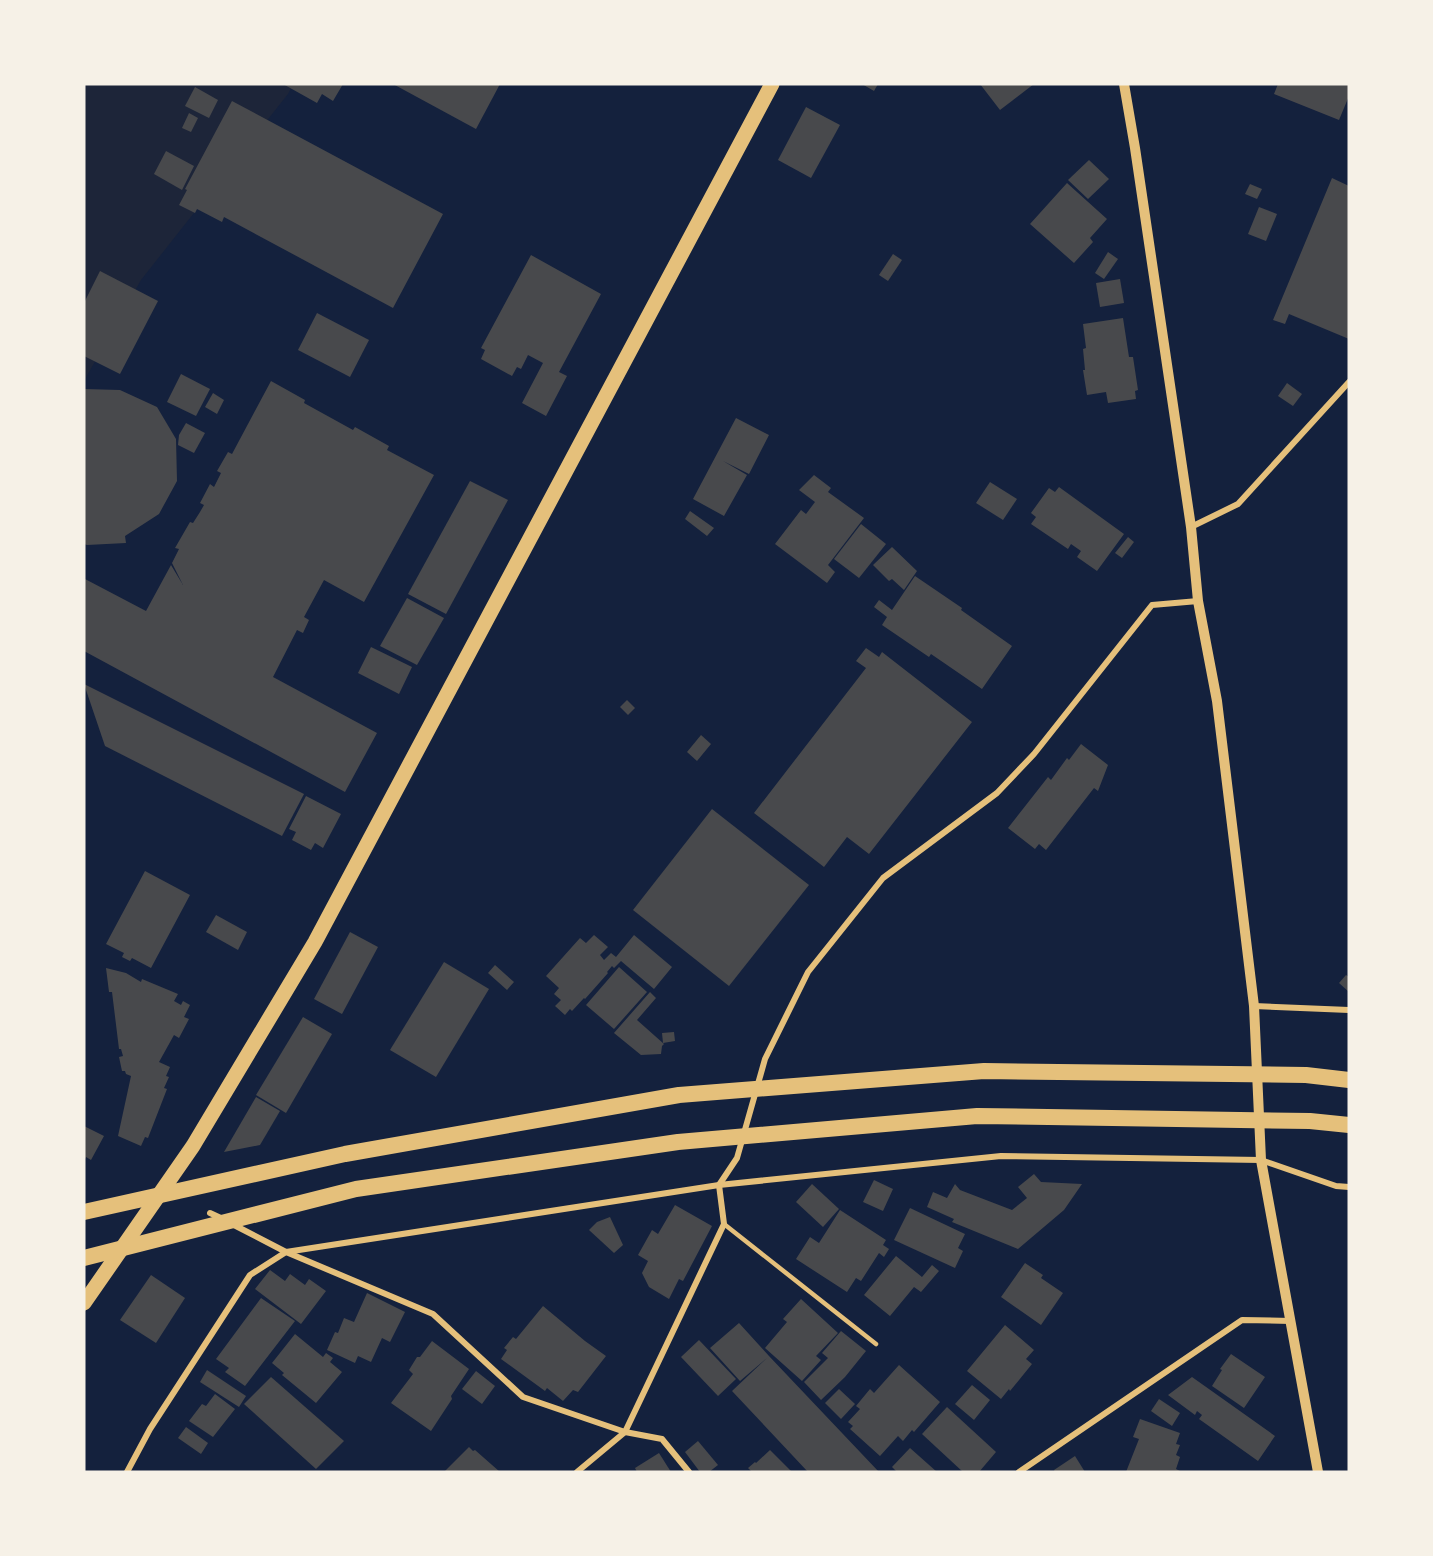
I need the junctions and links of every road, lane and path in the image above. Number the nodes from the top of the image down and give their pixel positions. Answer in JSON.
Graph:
{"nodes":[{"id":1,"x":772,"y":84,"type":"edge"},
{"id":2,"x":1124,"y":84,"type":"edge"},
{"id":3,"x":1349,"y":382,"type":"edge"},
{"id":4,"x":1191,"y":527,"type":"junction"},
{"id":5,"x":1198,"y":601,"type":"junction"},
{"id":6,"x":1254,"y":1006,"type":"junction"},
{"id":7,"x":1349,"y":1010,"type":"edge"},
{"id":8,"x":1349,"y":1080,"type":"edge"},
{"id":9,"x":1349,"y":1125,"type":"edge"},
{"id":10,"x":1262,"y":1160,"type":"junction"},
{"id":11,"x":719,"y":1185,"type":"junction"},
{"id":12,"x":1349,"y":1187,"type":"edge"},
{"id":13,"x":84,"y":1212,"type":"edge"},
{"id":14,"x":210,"y":1213,"type":"dead end"},
{"id":15,"x":724,"y":1224,"type":"junction"},
{"id":16,"x":286,"y":1252,"type":"junction"},
{"id":17,"x":84,"y":1258,"type":"edge"},
{"id":18,"x":84,"y":1303,"type":"edge"},
{"id":19,"x":1292,"y":1321,"type":"junction"},
{"id":20,"x":876,"y":1344,"type":"dead end"},
{"id":21,"x":625,"y":1432,"type":"junction"},
{"id":22,"x":127,"y":1472,"type":"edge"},
{"id":23,"x":577,"y":1472,"type":"edge"},
{"id":24,"x":688,"y":1472,"type":"edge"},
{"id":25,"x":1019,"y":1472,"type":"edge"},
{"id":26,"x":1318,"y":1472,"type":"edge"}],
"edges":[{"from":1,"to":18,"type":"main road"},
{"from":2,"to":4,"type":"street"},
{"from":3,"to":4,"type":"street"},
{"from":4,"to":5,"type":"street"},
{"from":5,"to":6,"type":"street"},
{"from":5,"to":11,"type":"street"},
{"from":6,"to":7,"type":"street"},
{"from":6,"to":10,"type":"street"},
{"from":8,"to":13,"type":"highway"},
{"from":9,"to":17,"type":"highway"},
{"from":10,"to":11,"type":"street"},
{"from":10,"to":12,"type":"street"},
{"from":10,"to":19,"type":"street"},
{"from":11,"to":15,"type":"street"},
{"from":11,"to":16,"type":"street"},
{"from":14,"to":16,"type":"street"},
{"from":15,"to":20,"type":"lane"},
{"from":15,"to":21,"type":"street"},
{"from":16,"to":21,"type":"street"},
{"from":16,"to":22,"type":"street"},
{"from":19,"to":25,"type":"street"},
{"from":19,"to":26,"type":"street"},
{"from":21,"to":23,"type":"street"},
{"from":21,"to":24,"type":"street"}]}
